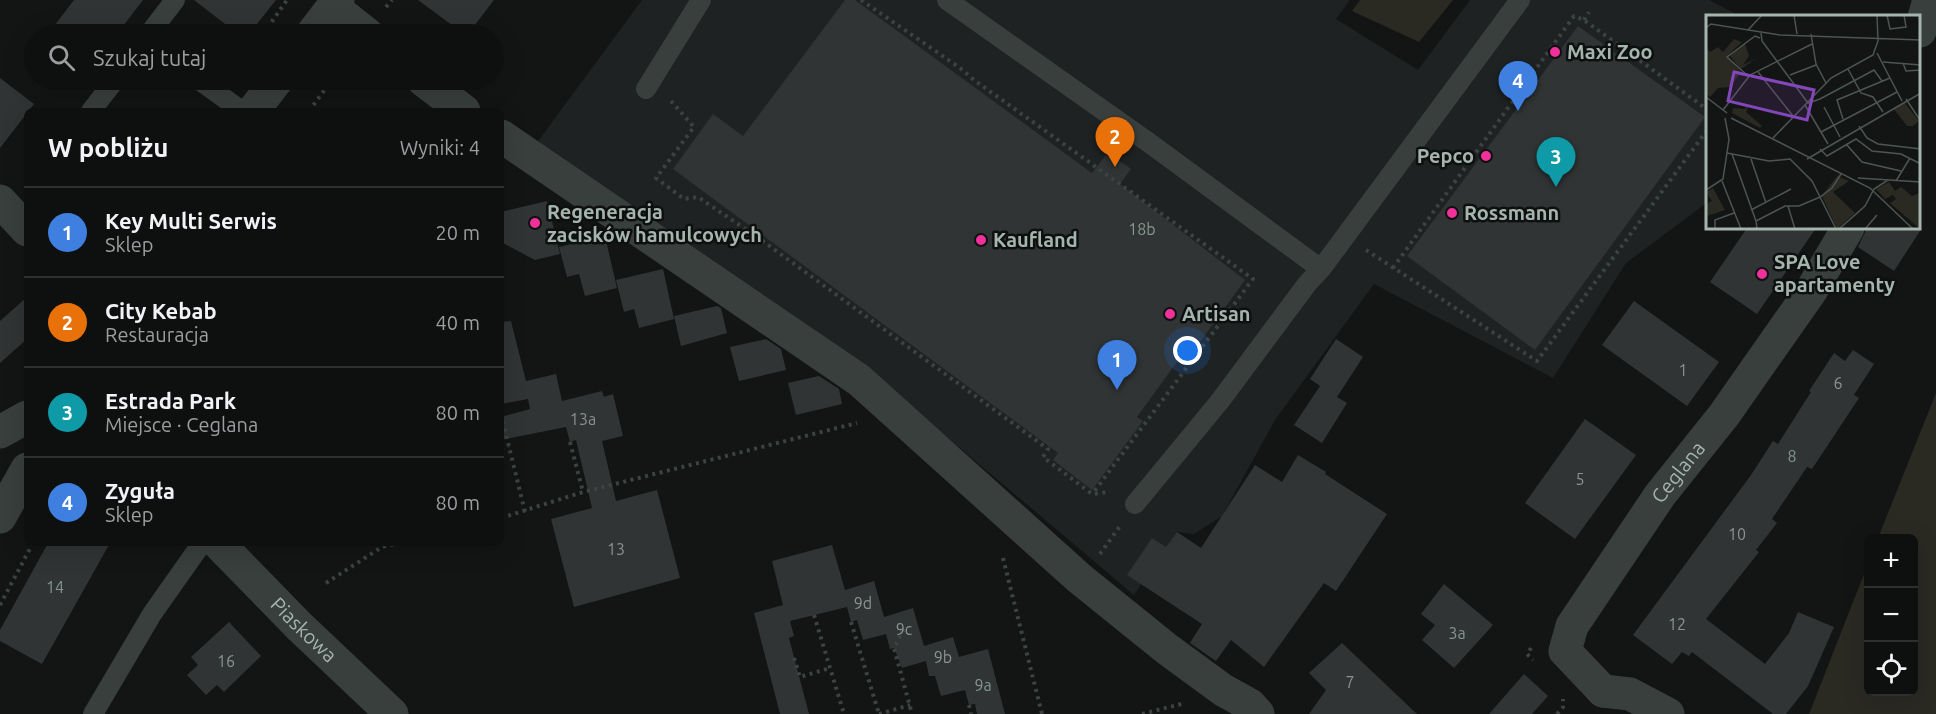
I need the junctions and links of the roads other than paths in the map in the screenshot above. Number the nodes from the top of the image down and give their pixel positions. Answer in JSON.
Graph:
{"nodes":[{"id":1,"x":175,"y":0,"type":"edge"},
{"id":2,"x":701,"y":0,"type":"edge"},
{"id":3,"x":947,"y":0,"type":"edge"},
{"id":4,"x":1520,"y":0,"type":"edge"},
{"id":5,"x":1929,"y":0,"type":"edge"},
{"id":6,"x":335,"y":4,"type":"edge"},
{"id":7,"x":157,"y":24,"type":"edge"},
{"id":8,"x":320,"y":24,"type":"edge"},
{"id":9,"x":356,"y":24,"type":"edge"},
{"id":10,"x":1921,"y":28,"type":"edge"},
{"id":11,"x":650,"y":85,"type":"road end"},
{"id":12,"x":106,"y":90,"type":"edge"},
{"id":13,"x":213,"y":90,"type":"edge"},
{"id":14,"x":269,"y":90,"type":"edge"},
{"id":15,"x":436,"y":90,"type":"edge"},
{"id":16,"x":92,"y":108,"type":"edge"},
{"id":17,"x":238,"y":108,"type":"edge"},
{"id":18,"x":255,"y":108,"type":"edge"},
{"id":19,"x":460,"y":108,"type":"edge"},
{"id":20,"x":504,"y":138,"type":"edge"},
{"id":21,"x":0,"y":201,"type":"edge"},
{"id":22,"x":24,"y":227,"type":"edge"},
{"id":23,"x":1847,"y":230,"type":"edge"},
{"id":24,"x":1321,"y":269,"type":"junction"},
{"id":25,"x":24,"y":419,"type":"edge"},
{"id":26,"x":0,"y":432,"type":"edge"},
{"id":27,"x":24,"y":474,"type":"edge"},
{"id":28,"x":1136,"y":504,"type":"road end"},
{"id":29,"x":0,"y":517,"type":"edge"},
{"id":30,"x":200,"y":546,"type":"edge"},
{"id":31,"x":221,"y":546,"type":"edge"},
{"id":32,"x":1594,"y":703,"type":"edge"},
{"id":33,"x":93,"y":714,"type":"edge"},
{"id":34,"x":392,"y":714,"type":"edge"},
{"id":35,"x":1258,"y":714,"type":"edge"},
{"id":36,"x":1668,"y":714,"type":"edge"}],
"edges":[{"from":1,"to":7,"type":"lane"},
{"from":2,"to":11,"type":"lane"},
{"from":3,"to":24,"type":"lane"},
{"from":4,"to":24,"type":"lane"},
{"from":5,"to":10,"type":"street"},
{"from":6,"to":8,"type":"street"},
{"from":6,"to":9,"type":"street"},
{"from":12,"to":16,"type":"lane"},
{"from":13,"to":17,"type":"lane"},
{"from":14,"to":18,"type":"street"},
{"from":15,"to":19,"type":"street"},
{"from":20,"to":35,"type":"street"},
{"from":21,"to":22,"type":"street"},
{"from":23,"to":32,"type":"street","name":"Ceglana"},
{"from":24,"to":28,"type":"lane"},
{"from":25,"to":26,"type":"street"},
{"from":27,"to":29,"type":"street"},
{"from":30,"to":33,"type":"lane"},
{"from":31,"to":34,"type":"street","name":"Piaskowa"},
{"from":32,"to":36,"type":"street"}]}
